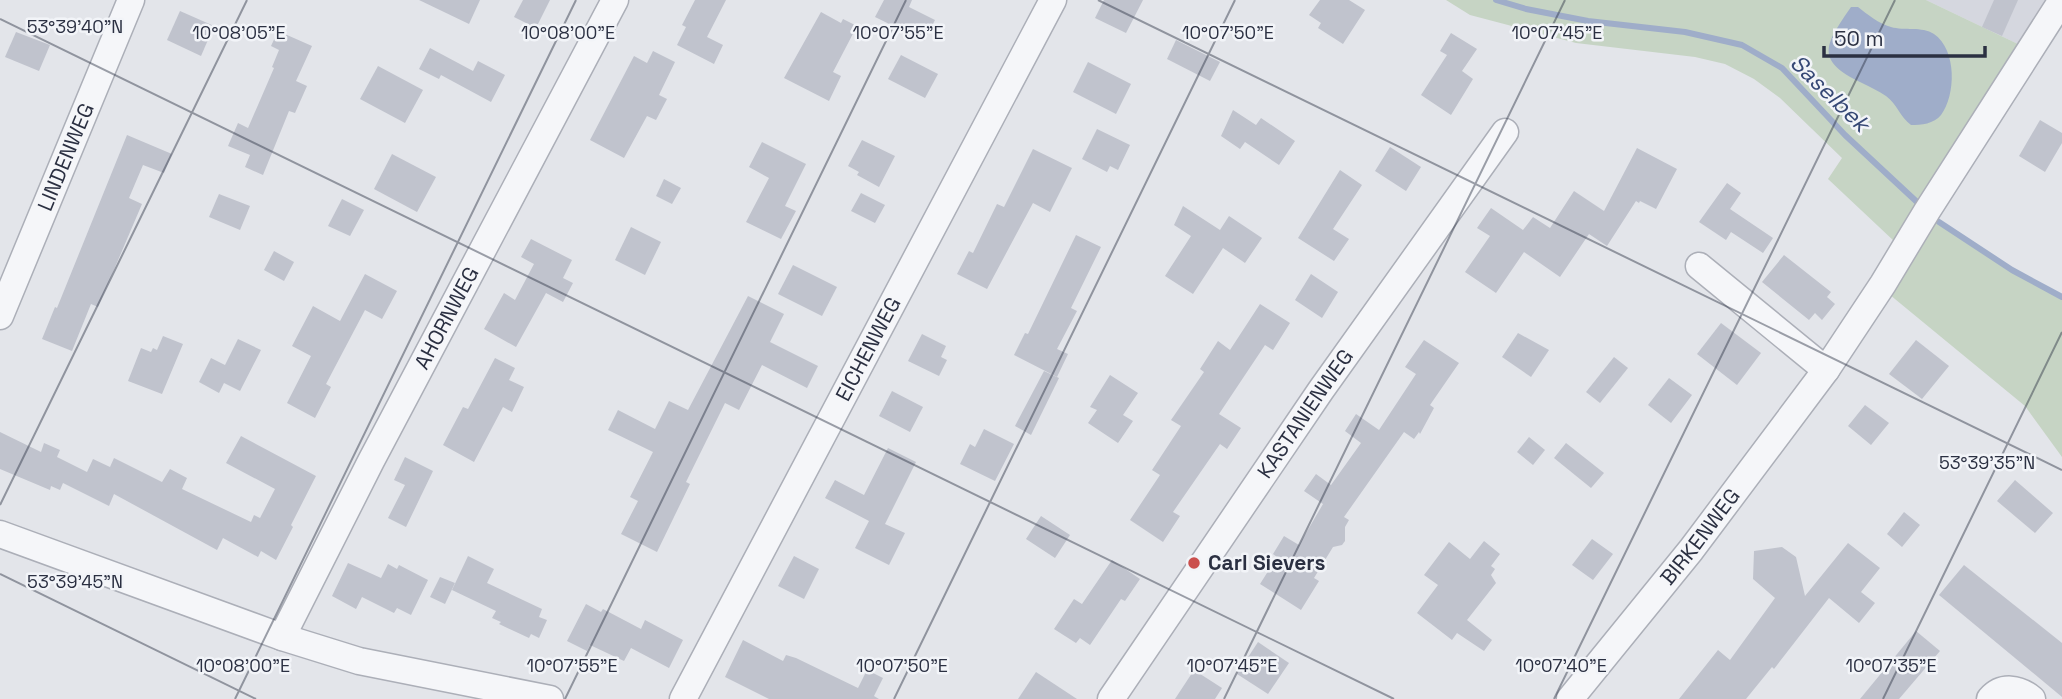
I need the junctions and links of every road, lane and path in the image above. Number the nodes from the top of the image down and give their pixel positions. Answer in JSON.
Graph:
{"nodes":[{"id":1,"x":131,"y":0,"type":"edge"},
{"id":2,"x":615,"y":0,"type":"edge"},
{"id":3,"x":1053,"y":0,"type":"edge"},
{"id":4,"x":2062,"y":0,"type":"edge"},
{"id":5,"x":1505,"y":132,"type":"dead end"},
{"id":6,"x":1699,"y":266,"type":"dead end"},
{"id":7,"x":0,"y":316,"type":"edge"},
{"id":8,"x":1826,"y":370,"type":"junction"},
{"id":9,"x":0,"y":534,"type":"edge"},
{"id":10,"x":282,"y":637,"type":"junction"},
{"id":11,"x":550,"y":699,"type":"edge"},
{"id":12,"x":683,"y":699,"type":"edge"},
{"id":13,"x":1111,"y":699,"type":"edge"},
{"id":14,"x":1570,"y":699,"type":"edge"},
{"id":15,"x":1990,"y":699,"type":"edge"},
{"id":16,"x":2032,"y":699,"type":"edge"}],
"edges":[{"from":1,"to":7,"type":"street","name":"LINDENWEG"},
{"from":2,"to":10,"type":"street","name":"AHORNWEG"},
{"from":3,"to":12,"type":"street","name":"EICHENWEG"},
{"from":4,"to":8,"type":"street","name":"BIRKENWEG"},
{"from":5,"to":13,"type":"street","name":"KASTANIENWEG"},
{"from":6,"to":8,"type":"street"},
{"from":8,"to":14,"type":"street","name":"BIRKENWEG"},
{"from":9,"to":10,"type":"street"},
{"from":10,"to":11,"type":"street"},
{"from":15,"to":16,"type":"street"}]}
